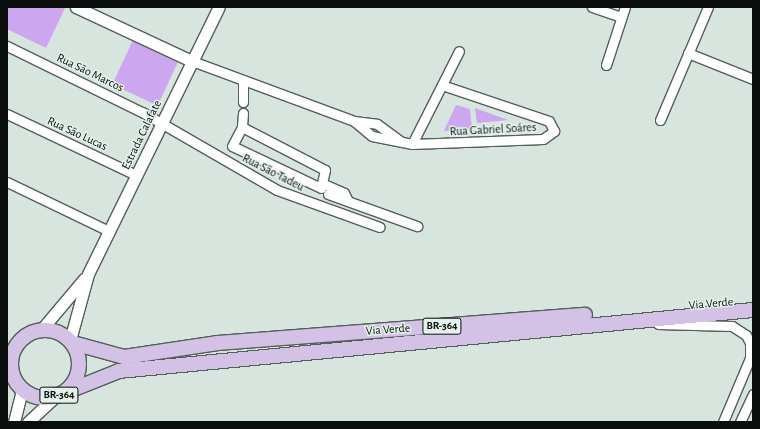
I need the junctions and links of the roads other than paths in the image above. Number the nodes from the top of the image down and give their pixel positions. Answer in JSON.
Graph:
{"nodes":[{"id":1,"x":76,"y":7,"type":"edge"},
{"id":2,"x":219,"y":7,"type":"edge"},
{"id":3,"x":592,"y":7,"type":"edge"},
{"id":4,"x":625,"y":7,"type":"edge"},
{"id":5,"x":708,"y":7,"type":"edge"},
{"id":6,"x":621,"y":17,"type":"junction"},
{"id":7,"x":7,"y":46,"type":"edge"},
{"id":8,"x":459,"y":51,"type":"dead end"},
{"id":9,"x":688,"y":53,"type":"junction"},
{"id":10,"x":192,"y":61,"type":"junction"},
{"id":11,"x":606,"y":65,"type":"dead end"},
{"id":12,"x":753,"y":79,"type":"edge"},
{"id":13,"x":244,"y":80,"type":"junction"},
{"id":14,"x":442,"y":85,"type":"junction"},
{"id":15,"x":243,"y":102,"type":"dead end"},
{"id":16,"x":243,"y":113,"type":"dead end"},
{"id":17,"x":7,"y":114,"type":"edge"},
{"id":18,"x":660,"y":120,"type":"dead end"},
{"id":19,"x":162,"y":123,"type":"junction"},
{"id":20,"x":242,"y":127,"type":"junction"},
{"id":21,"x":412,"y":144,"type":"junction"},
{"id":22,"x":136,"y":175,"type":"junction"},
{"id":23,"x":7,"y":182,"type":"edge"},
{"id":24,"x":324,"y":184,"type":"junction"},
{"id":25,"x":328,"y":194,"type":"dead end"},
{"id":26,"x":348,"y":201,"type":"junction"},
{"id":27,"x":417,"y":226,"type":"dead end"},
{"id":28,"x":380,"y":227,"type":"dead end"},
{"id":29,"x":109,"y":232,"type":"junction"},
{"id":30,"x":88,"y":274,"type":"junction"},
{"id":31,"x":753,"y":300,"type":"edge"},
{"id":32,"x":753,"y":310,"type":"edge"},
{"id":33,"x":632,"y":320,"type":"junction"},
{"id":34,"x":41,"y":330,"type":"junction"},
{"id":35,"x":72,"y":342,"type":"junction"},
{"id":36,"x":12,"y":349,"type":"edge"},
{"id":37,"x":752,"y":350,"type":"edge"},
{"id":38,"x":16,"y":386,"type":"edge"},
{"id":39,"x":735,"y":393,"type":"junction"},
{"id":40,"x":59,"y":395,"type":"junction"},
{"id":41,"x":752,"y":396,"type":"edge"},
{"id":42,"x":14,"y":422,"type":"edge"},
{"id":43,"x":28,"y":422,"type":"edge"},
{"id":44,"x":723,"y":422,"type":"edge"},
{"id":45,"x":740,"y":422,"type":"edge"}],
"edges":[{"from":1,"to":10,"type":"street"},
{"from":2,"to":10,"type":"street","name":"Estrada Calafate"},
{"from":3,"to":6,"type":"street"},
{"from":4,"to":6,"type":"street"},
{"from":5,"to":9,"type":"street"},
{"from":6,"to":11,"type":"street"},
{"from":7,"to":19,"type":"street","name":"Rua São Marcos"},
{"from":8,"to":14,"type":"street"},
{"from":9,"to":12,"type":"street"},
{"from":9,"to":18,"type":"street"},
{"from":10,"to":13,"type":"street","name":"Rua Gabriel Soáres"},
{"from":10,"to":19,"type":"street","name":"Estrada Calafate"},
{"from":13,"to":15,"type":"street"},
{"from":13,"to":21,"type":"street","name":"Rua Gabriel Soáres"},
{"from":14,"to":21,"type":"street"},
{"from":14,"to":21,"type":"street","name":"Rua Gabriel Soáres"},
{"from":16,"to":20,"type":"street"},
{"from":17,"to":22,"type":"street","name":"Rua São Lucas"},
{"from":19,"to":22,"type":"street","name":"Estrada Calafate"},
{"from":19,"to":28,"type":"street","name":"Rua São Tadeu"},
{"from":20,"to":24,"type":"street"},
{"from":20,"to":24,"type":"street"},
{"from":22,"to":29,"type":"street","name":"Estrada Calafate"},
{"from":23,"to":29,"type":"street"},
{"from":24,"to":26,"type":"street"},
{"from":25,"to":26,"type":"street"},
{"from":26,"to":27,"type":"street"},
{"from":29,"to":30,"type":"street","name":"Estrada Calafate"},
{"from":30,"to":34,"type":"street","name":"Estrada Calafate"},
{"from":30,"to":35,"type":"street","name":"Estrada Calafate"},
{"from":31,"to":35,"type":"main road","name":"Via Verde","number":"BR-364"},
{"from":32,"to":33,"type":"main road","name":"Via Verde","number":"BR-364"},
{"from":33,"to":37,"type":"street","name":"Via Verde"},
{"from":33,"to":40,"type":"main road","name":"Via Verde","number":"BR-364"},
{"from":34,"to":35,"type":"main road","number":"BR-364"},
{"from":34,"to":36,"type":"main road"},
{"from":35,"to":40,"type":"main road","number":"BR-364"},
{"from":36,"to":38,"type":"main road"},
{"from":37,"to":39,"type":"street"},
{"from":38,"to":40,"type":"main road","number":"BR-364"},
{"from":38,"to":42,"type":"street"},
{"from":39,"to":41,"type":"street"},
{"from":39,"to":44,"type":"street"},
{"from":40,"to":43,"type":"street"},
{"from":41,"to":45,"type":"street"}]}
